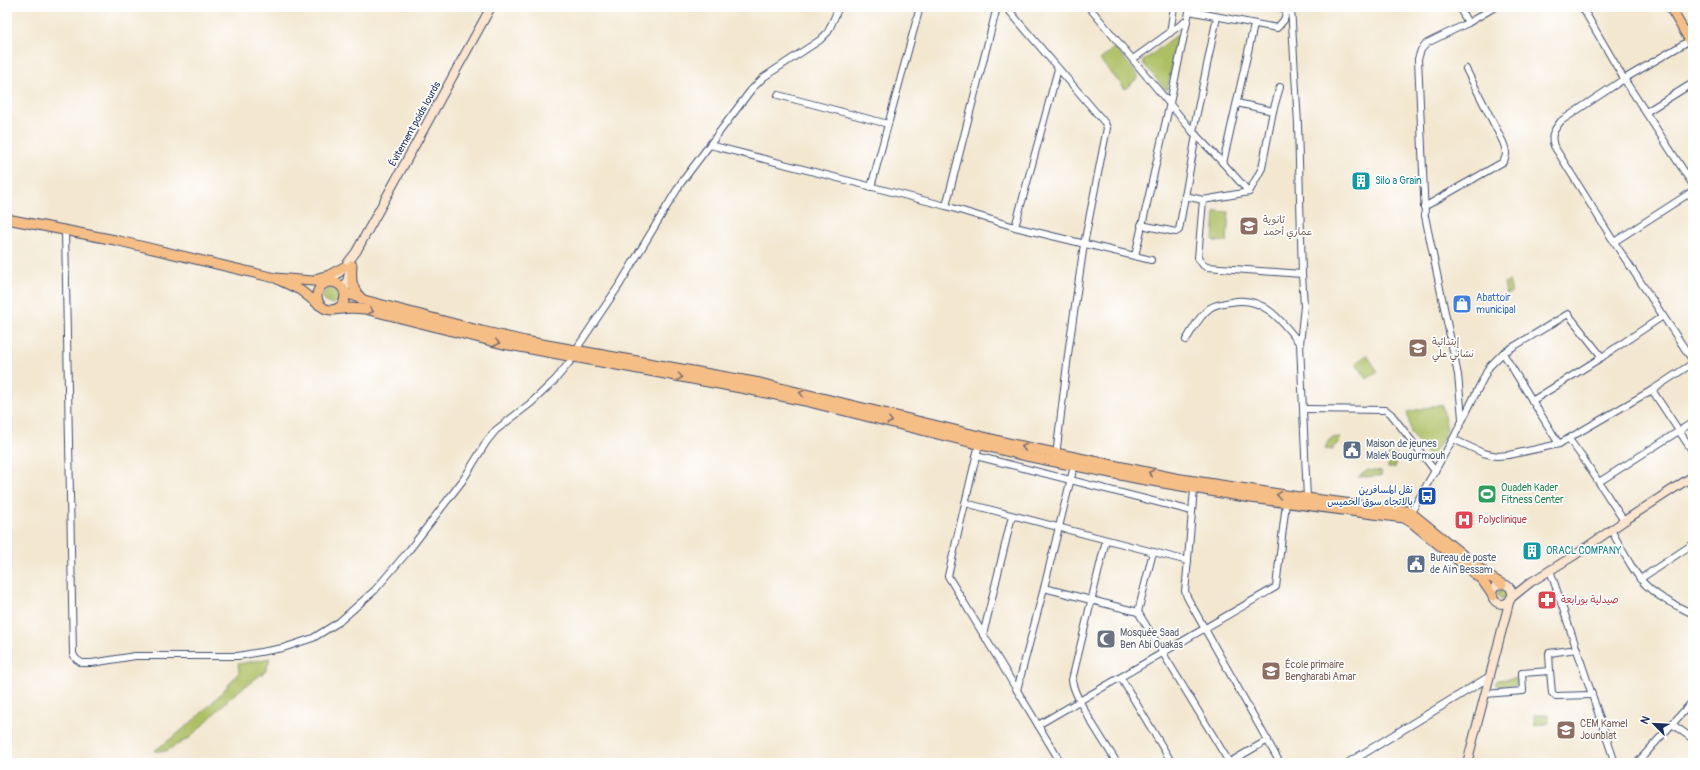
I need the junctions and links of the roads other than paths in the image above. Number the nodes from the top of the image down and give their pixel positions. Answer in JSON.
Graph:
{"nodes":[{"id":1,"x":491,"y":7,"type":"edge"},
{"id":2,"x":839,"y":7,"type":"edge"},
{"id":3,"x":920,"y":7,"type":"edge"},
{"id":4,"x":997,"y":7,"type":"edge"},
{"id":5,"x":1017,"y":7,"type":"edge"},
{"id":6,"x":1089,"y":7,"type":"edge"},
{"id":7,"x":1174,"y":7,"type":"edge"},
{"id":8,"x":1279,"y":7,"type":"edge"},
{"id":9,"x":1459,"y":7,"type":"edge"},
{"id":10,"x":1495,"y":7,"type":"edge"},
{"id":11,"x":1582,"y":7,"type":"edge"},
{"id":12,"x":1670,"y":7,"type":"edge"},
{"id":13,"x":1290,"y":8,"type":"edge"},
{"id":14,"x":1007,"y":9,"type":"edge"},
{"id":15,"x":1189,"y":9,"type":"edge"},
{"id":16,"x":1217,"y":17,"type":"junction"},
{"id":17,"x":1186,"y":21,"type":"junction"},
{"id":18,"x":1468,"y":23,"type":"junction"},
{"id":19,"x":1254,"y":25,"type":"junction"},
{"id":20,"x":1170,"y":33,"type":"junction"},
{"id":21,"x":1692,"y":42,"type":"edge"},
{"id":22,"x":1133,"y":59,"type":"junction"},
{"id":23,"x":1058,"y":69,"type":"junction"},
{"id":24,"x":1466,"y":69,"type":"dead end"},
{"id":25,"x":1624,"y":80,"type":"junction"},
{"id":26,"x":1693,"y":83,"type":"edge"},
{"id":27,"x":1280,"y":87,"type":"dead end"},
{"id":28,"x":778,"y":95,"type":"dead end"},
{"id":29,"x":1170,"y":103,"type":"junction"},
{"id":30,"x":1237,"y":103,"type":"junction"},
{"id":31,"x":1273,"y":111,"type":"junction"},
{"id":32,"x":1646,"y":112,"type":"junction"},
{"id":33,"x":888,"y":124,"type":"junction"},
{"id":34,"x":1195,"y":133,"type":"junction"},
{"id":35,"x":710,"y":145,"type":"junction"},
{"id":36,"x":1223,"y":163,"type":"junction"},
{"id":37,"x":1693,"y":184,"type":"edge"},
{"id":38,"x":871,"y":187,"type":"junction"},
{"id":39,"x":1693,"y":191,"type":"edge"},
{"id":40,"x":1249,"y":192,"type":"junction"},
{"id":41,"x":1185,"y":196,"type":"junction"},
{"id":42,"x":1203,"y":200,"type":"junction"},
{"id":43,"x":946,"y":206,"type":"junction"},
{"id":44,"x":1424,"y":207,"type":"junction"},
{"id":45,"x":7,"y":219,"type":"edge"},
{"id":46,"x":1141,"y":225,"type":"junction"},
{"id":47,"x":1015,"y":226,"type":"junction"},
{"id":48,"x":65,"y":230,"type":"junction"},
{"id":49,"x":1614,"y":242,"type":"junction"},
{"id":50,"x":1084,"y":244,"type":"junction"},
{"id":51,"x":1135,"y":256,"type":"junction"},
{"id":52,"x":1151,"y":260,"type":"dead end"},
{"id":53,"x":348,"y":266,"type":"junction"},
{"id":54,"x":1302,"y":274,"type":"junction"},
{"id":55,"x":275,"y":278,"type":"junction"},
{"id":56,"x":304,"y":280,"type":"junction"},
{"id":57,"x":328,"y":282,"type":"junction"},
{"id":58,"x":345,"y":291,"type":"junction"},
{"id":59,"x":364,"y":300,"type":"junction"},
{"id":60,"x":321,"y":306,"type":"junction"},
{"id":61,"x":333,"y":310,"type":"junction"},
{"id":62,"x":1663,"y":316,"type":"junction"},
{"id":63,"x":1186,"y":340,"type":"dead end"},
{"id":64,"x":1300,"y":344,"type":"junction"},
{"id":65,"x":1503,"y":353,"type":"junction"},
{"id":66,"x":574,"y":354,"type":"junction"},
{"id":67,"x":1602,"y":357,"type":"junction"},
{"id":68,"x":1693,"y":362,"type":"edge"},
{"id":69,"x":1652,"y":390,"type":"junction"},
{"id":70,"x":1532,"y":401,"type":"junction"},
{"id":71,"x":1304,"y":409,"type":"junction"},
{"id":72,"x":1462,"y":418,"type":"junction"},
{"id":73,"x":1693,"y":422,"type":"edge"},
{"id":74,"x":1679,"y":431,"type":"junction"},
{"id":75,"x":1453,"y":439,"type":"junction"},
{"id":76,"x":1569,"y":439,"type":"junction"},
{"id":77,"x":979,"y":444,"type":"junction"},
{"id":78,"x":1559,"y":444,"type":"junction"},
{"id":79,"x":1693,"y":452,"type":"edge"},
{"id":80,"x":976,"y":456,"type":"junction"},
{"id":81,"x":1056,"y":458,"type":"junction"},
{"id":82,"x":1074,"y":466,"type":"junction"},
{"id":83,"x":1435,"y":471,"type":"junction"},
{"id":84,"x":1693,"y":476,"type":"edge"},
{"id":85,"x":1071,"y":480,"type":"junction"},
{"id":86,"x":1599,"y":482,"type":"junction"},
{"id":87,"x":1194,"y":489,"type":"junction"},
{"id":88,"x":1307,"y":498,"type":"junction"},
{"id":89,"x":964,"y":503,"type":"junction"},
{"id":90,"x":1286,"y":503,"type":"junction"},
{"id":91,"x":1192,"y":511,"type":"junction"},
{"id":92,"x":1012,"y":516,"type":"junction"},
{"id":93,"x":1409,"y":516,"type":"junction"},
{"id":94,"x":1624,"y":521,"type":"junction"},
{"id":95,"x":1059,"y":528,"type":"junction"},
{"id":96,"x":1611,"y":530,"type":"junction"},
{"id":97,"x":1106,"y":540,"type":"junction"},
{"id":98,"x":1693,"y":544,"type":"edge"},
{"id":99,"x":1153,"y":552,"type":"junction"},
{"id":100,"x":1188,"y":561,"type":"junction"},
{"id":101,"x":1550,"y":570,"type":"junction"},
{"id":102,"x":1640,"y":579,"type":"junction"},
{"id":103,"x":1531,"y":582,"type":"junction"},
{"id":104,"x":1505,"y":585,"type":"junction"},
{"id":105,"x":1044,"y":588,"type":"junction"},
{"id":106,"x":1495,"y":599,"type":"junction"},
{"id":107,"x":1510,"y":599,"type":"junction"},
{"id":108,"x":1091,"y":600,"type":"junction"},
{"id":109,"x":1138,"y":612,"type":"junction"},
{"id":110,"x":1693,"y":614,"type":"edge"},
{"id":111,"x":1504,"y":623,"type":"junction"},
{"id":112,"x":1205,"y":630,"type":"junction"},
{"id":113,"x":983,"y":635,"type":"junction"},
{"id":114,"x":1577,"y":649,"type":"junction"},
{"id":115,"x":1164,"y":653,"type":"junction"},
{"id":116,"x":1550,"y":671,"type":"junction"},
{"id":117,"x":1489,"y":677,"type":"junction"},
{"id":118,"x":1121,"y":678,"type":"junction"},
{"id":119,"x":1017,"y":690,"type":"junction"},
{"id":120,"x":1485,"y":694,"type":"junction"},
{"id":121,"x":1592,"y":695,"type":"junction"},
{"id":122,"x":1080,"y":701,"type":"junction"},
{"id":123,"x":1693,"y":701,"type":"edge"},
{"id":124,"x":1672,"y":724,"type":"junction"},
{"id":125,"x":1038,"y":725,"type":"junction"},
{"id":126,"x":1693,"y":739,"type":"edge"},
{"id":127,"x":1268,"y":740,"type":"junction"},
{"id":128,"x":1061,"y":763,"type":"edge"},
{"id":129,"x":1118,"y":763,"type":"edge"},
{"id":130,"x":1172,"y":763,"type":"edge"},
{"id":131,"x":1228,"y":763,"type":"edge"},
{"id":132,"x":1280,"y":763,"type":"edge"},
{"id":133,"x":1348,"y":763,"type":"edge"},
{"id":134,"x":1467,"y":763,"type":"edge"},
{"id":135,"x":1615,"y":763,"type":"edge"},
{"id":136,"x":1637,"y":763,"type":"edge"}],
"edges":[{"from":1,"to":53,"type":"main road","name":"Évitement poids lourds"},
{"from":2,"to":35,"type":"street"},
{"from":3,"to":33,"type":"street"},
{"from":4,"to":43,"type":"street"},
{"from":5,"to":14,"type":"street"},
{"from":6,"to":22,"type":"street"},
{"from":7,"to":20,"type":"street"},
{"from":8,"to":13,"type":"street"},
{"from":9,"to":18,"type":"street"},
{"from":10,"to":18,"type":"street"},
{"from":11,"to":25,"type":"street"},
{"from":12,"to":21,"type":"main road"},
{"from":13,"to":19,"type":"street"},
{"from":13,"to":54,"type":"street"},
{"from":14,"to":23,"type":"street"},
{"from":15,"to":16,"type":"street"},
{"from":15,"to":17,"type":"street"},
{"from":16,"to":19,"type":"street"},
{"from":16,"to":34,"type":"street"},
{"from":17,"to":20,"type":"street"},
{"from":17,"to":29,"type":"street"},
{"from":18,"to":44,"type":"street"},
{"from":19,"to":30,"type":"street"},
{"from":20,"to":22,"type":"street"},
{"from":21,"to":25,"type":"street"},
{"from":22,"to":29,"type":"street"},
{"from":23,"to":47,"type":"street"},
{"from":23,"to":50,"type":"street"},
{"from":24,"to":44,"type":"street"},
{"from":25,"to":32,"type":"street"},
{"from":25,"to":49,"type":"street"},
{"from":26,"to":32,"type":"street"},
{"from":27,"to":31,"type":"street"},
{"from":28,"to":33,"type":"street"},
{"from":29,"to":34,"type":"street"},
{"from":29,"to":46,"type":"street"},
{"from":30,"to":31,"type":"street"},
{"from":30,"to":36,"type":"street"},
{"from":31,"to":40,"type":"street"},
{"from":32,"to":37,"type":"street"},
{"from":33,"to":38,"type":"street"},
{"from":34,"to":36,"type":"street"},
{"from":34,"to":41,"type":"street"},
{"from":35,"to":38,"type":"street"},
{"from":35,"to":66,"type":"street"},
{"from":36,"to":40,"type":"street"},
{"from":38,"to":43,"type":"street"},
{"from":39,"to":49,"type":"street"},
{"from":40,"to":42,"type":"street"},
{"from":41,"to":42,"type":"street"},
{"from":41,"to":46,"type":"street"},
{"from":42,"to":54,"type":"street"},
{"from":43,"to":47,"type":"street"},
{"from":44,"to":72,"type":"street"},
{"from":45,"to":48,"type":"main road"},
{"from":46,"to":51,"type":"street"},
{"from":47,"to":50,"type":"street"},
{"from":48,"to":55,"type":"main road"},
{"from":48,"to":66,"type":"street"},
{"from":49,"to":62,"type":"street"},
{"from":50,"to":51,"type":"street"},
{"from":50,"to":81,"type":"street"},
{"from":51,"to":52,"type":"street"},
{"from":53,"to":56,"type":"main road"},
{"from":53,"to":57,"type":"main road"},
{"from":53,"to":58,"type":"main road","name":"Évitement poids lourds"},
{"from":53,"to":59,"type":"main road"},
{"from":54,"to":64,"type":"street"},
{"from":55,"to":56,"type":"main road"},
{"from":55,"to":60,"type":"main road"},
{"from":56,"to":57,"type":"main road"},
{"from":57,"to":58,"type":"main road"},
{"from":57,"to":60,"type":"main road"},
{"from":58,"to":59,"type":"main road"},
{"from":58,"to":61,"type":"main road"},
{"from":59,"to":66,"type":"main road"},
{"from":60,"to":61,"type":"main road"},
{"from":61,"to":66,"type":"main road","one_way":true},
{"from":62,"to":67,"type":"street"},
{"from":62,"to":68,"type":"street"},
{"from":63,"to":64,"type":"street"},
{"from":64,"to":71,"type":"street"},
{"from":65,"to":67,"type":"street"},
{"from":65,"to":70,"type":"street"},
{"from":65,"to":72,"type":"street"},
{"from":66,"to":77,"type":"main road","one_way":true},
{"from":81,"to":66,"type":"main road","one_way":true},
{"from":67,"to":70,"type":"street"},
{"from":68,"to":69,"type":"street"},
{"from":69,"to":74,"type":"street"},
{"from":69,"to":76,"type":"street"},
{"from":70,"to":78,"type":"street"},
{"from":71,"to":83,"type":"street"},
{"from":71,"to":88,"type":"street"},
{"from":72,"to":75,"type":"street"},
{"from":73,"to":74,"type":"street"},
{"from":74,"to":79,"type":"street"},
{"from":74,"to":86,"type":"street"},
{"from":75,"to":78,"type":"street"},
{"from":75,"to":83,"type":"street"},
{"from":76,"to":78,"type":"street"},
{"from":76,"to":86,"type":"street"},
{"from":77,"to":80,"type":"street"},
{"from":77,"to":81,"type":"main road"},
{"from":80,"to":85,"type":"street"},
{"from":80,"to":89,"type":"street"},
{"from":81,"to":82,"type":"main road"},
{"from":88,"to":81,"type":"main road","one_way":true},
{"from":82,"to":85,"type":"street"},
{"from":82,"to":87,"type":"main road"},
{"from":83,"to":93,"type":"street"},
{"from":84,"to":94,"type":"main road"},
{"from":85,"to":91,"type":"street"},
{"from":85,"to":95,"type":"street"},
{"from":86,"to":94,"type":"street"},
{"from":87,"to":90,"type":"main road"},
{"from":87,"to":91,"type":"street"},
{"from":88,"to":93,"type":"main road"},
{"from":89,"to":92,"type":"street"},
{"from":89,"to":113,"type":"street"},
{"from":90,"to":93,"type":"main road"},
{"from":90,"to":112,"type":"street"},
{"from":91,"to":100,"type":"street"},
{"from":92,"to":95,"type":"street"},
{"from":92,"to":113,"type":"street"},
{"from":93,"to":104,"type":"main road"},
{"from":93,"to":106,"type":"main road"},
{"from":94,"to":96,"type":"main road"},
{"from":95,"to":97,"type":"street"},
{"from":95,"to":105,"type":"street"},
{"from":96,"to":101,"type":"main road"},
{"from":96,"to":102,"type":"street"},
{"from":97,"to":99,"type":"street"},
{"from":97,"to":108,"type":"street"},
{"from":98,"to":102,"type":"street"},
{"from":99,"to":100,"type":"street"},
{"from":99,"to":109,"type":"street"},
{"from":100,"to":112,"type":"street"},
{"from":101,"to":103,"type":"main road"},
{"from":101,"to":114,"type":"street"},
{"from":102,"to":110,"type":"street"},
{"from":103,"to":104,"type":"main road"},
{"from":103,"to":107,"type":"main road"},
{"from":104,"to":106,"type":"main road"},
{"from":104,"to":107,"type":"main road"},
{"from":105,"to":108,"type":"street"},
{"from":105,"to":119,"type":"street"},
{"from":106,"to":107,"type":"main road"},
{"from":106,"to":111,"type":"main road"},
{"from":107,"to":111,"type":"main road"},
{"from":108,"to":109,"type":"street"},
{"from":108,"to":122,"type":"street"},
{"from":109,"to":115,"type":"street"},
{"from":111,"to":117,"type":"main road"},
{"from":112,"to":115,"type":"street"},
{"from":112,"to":127,"type":"street"},
{"from":113,"to":119,"type":"street"},
{"from":114,"to":116,"type":"street"},
{"from":114,"to":121,"type":"street"},
{"from":115,"to":118,"type":"street"},
{"from":115,"to":131,"type":"street"},
{"from":116,"to":120,"type":"street"},
{"from":116,"to":121,"type":"street"},
{"from":117,"to":120,"type":"main road"},
{"from":117,"to":133,"type":"street"},
{"from":118,"to":122,"type":"street"},
{"from":118,"to":130,"type":"street"},
{"from":119,"to":125,"type":"street"},
{"from":120,"to":134,"type":"main road"},
{"from":121,"to":135,"type":"street"},
{"from":122,"to":125,"type":"street"},
{"from":122,"to":129,"type":"street"},
{"from":123,"to":124,"type":"street"},
{"from":124,"to":126,"type":"street"},
{"from":124,"to":136,"type":"street"},
{"from":125,"to":128,"type":"street"},
{"from":127,"to":131,"type":"street"},
{"from":127,"to":132,"type":"street"}]}
